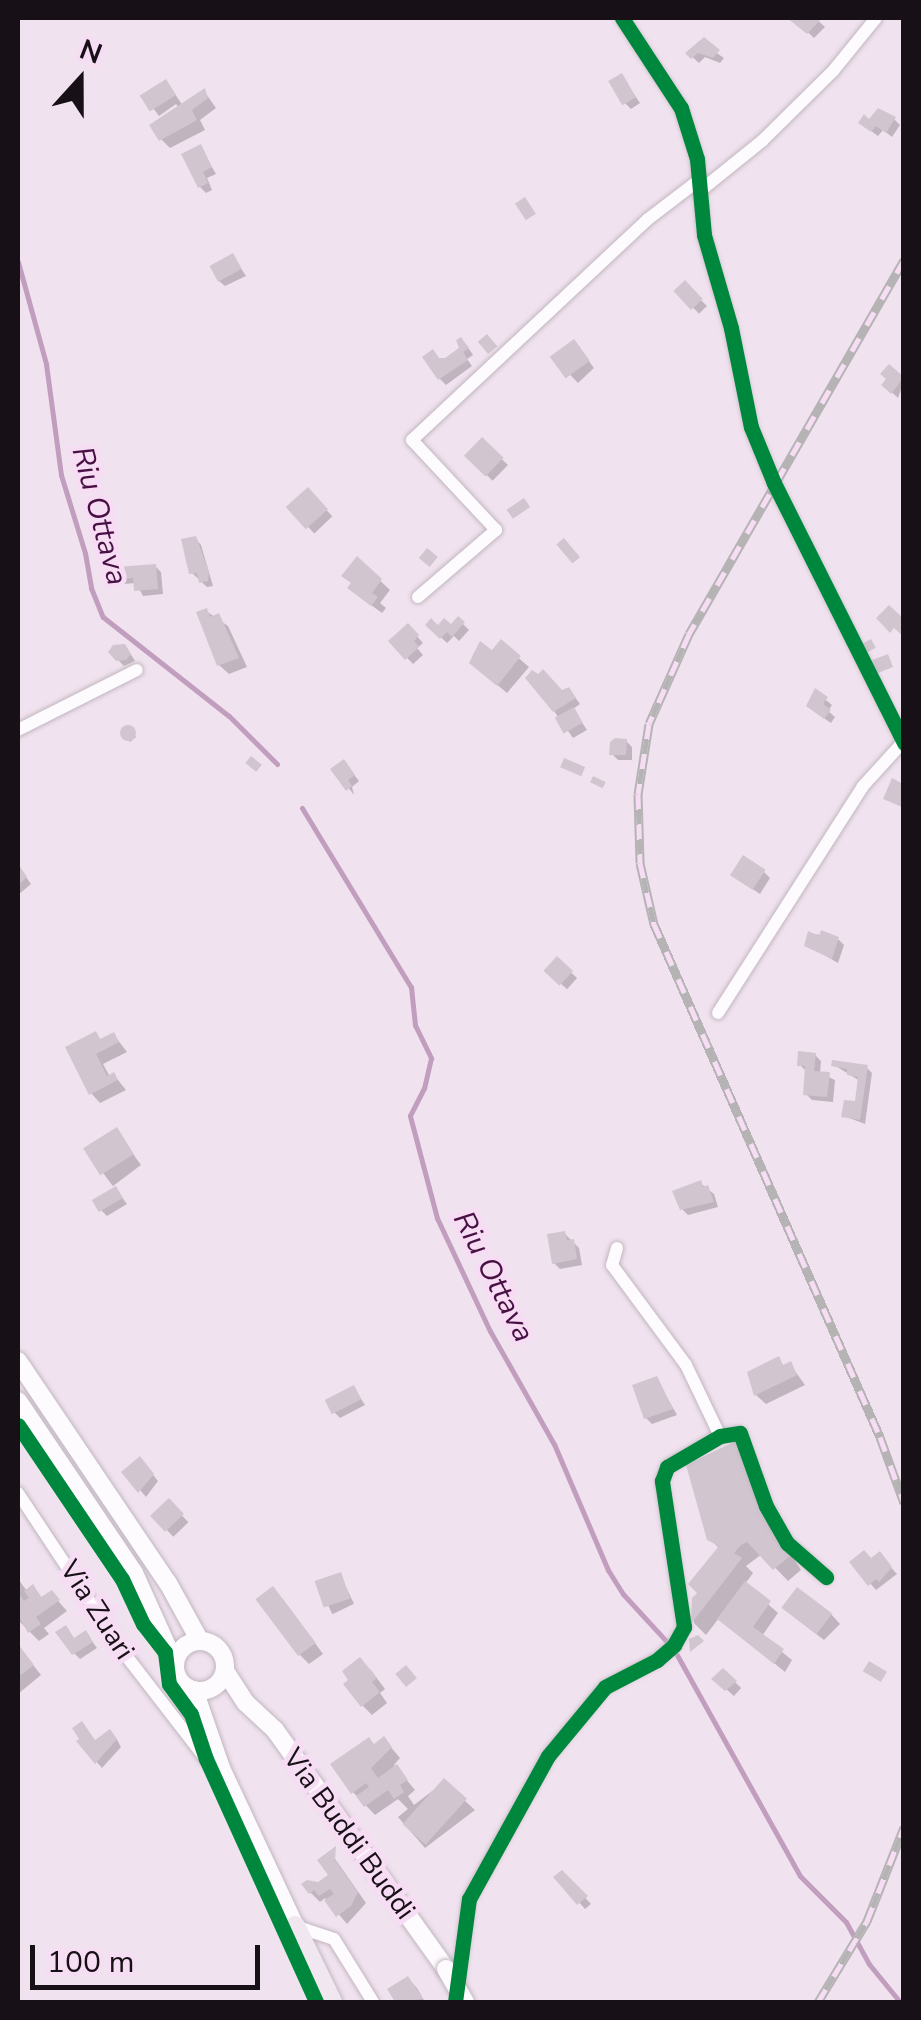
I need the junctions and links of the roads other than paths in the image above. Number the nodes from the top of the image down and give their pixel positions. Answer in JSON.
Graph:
{"nodes":[{"id":1,"x":622,"y":18,"type":"edge"},
{"id":2,"x":876,"y":18,"type":"edge"},
{"id":3,"x":699,"y":186,"type":"junction"},
{"id":4,"x":418,"y":597,"type":"dead end"},
{"id":5,"x":137,"y":670,"type":"dead end"},
{"id":6,"x":18,"y":730,"type":"edge"},
{"id":7,"x":903,"y":742,"type":"edge"},
{"id":8,"x":718,"y":1013,"type":"dead end"},
{"id":9,"x":617,"y":1248,"type":"dead end"},
{"id":10,"x":18,"y":1361,"type":"edge"},
{"id":11,"x":18,"y":1400,"type":"edge"},
{"id":12,"x":720,"y":1436,"type":"junction"},
{"id":13,"x":18,"y":1493,"type":"edge"},
{"id":14,"x":826,"y":1577,"type":"dead end"},
{"id":15,"x":200,"y":1641,"type":"junction"},
{"id":16,"x":175,"y":1664,"type":"junction"},
{"id":17,"x":225,"y":1671,"type":"junction"},
{"id":18,"x":194,"y":1690,"type":"junction"},
{"id":19,"x":221,"y":1768,"type":"junction"},
{"id":20,"x":295,"y":1926,"type":"junction"},
{"id":21,"x":332,"y":2002,"type":"edge"},
{"id":22,"x":373,"y":2002,"type":"edge"},
{"id":23,"x":456,"y":2002,"type":"edge"},
{"id":24,"x":465,"y":2002,"type":"edge"}],
"edges":[{"from":1,"to":3,"type":"street"},
{"from":2,"to":3,"type":"street"},
{"from":3,"to":4,"type":"street"},
{"from":3,"to":7,"type":"street"},
{"from":5,"to":6,"type":"street"},
{"from":7,"to":8,"type":"street"},
{"from":9,"to":12,"type":"street"},
{"from":10,"to":15,"type":"main road"},
{"from":11,"to":16,"type":"main road"},
{"from":12,"to":14,"type":"street"},
{"from":12,"to":23,"type":"street"},
{"from":13,"to":19,"type":"street","name":"Via Zuari"},
{"from":15,"to":16,"type":"main road"},
{"from":15,"to":17,"type":"main road"},
{"from":16,"to":18,"type":"main road"},
{"from":17,"to":18,"type":"main road"},
{"from":17,"to":24,"type":"main road","name":"Via Buddi Buddi","bridge":true},
{"from":18,"to":19,"type":"main road"},
{"from":19,"to":20,"type":"main road"},
{"from":20,"to":21,"type":"main road"},
{"from":20,"to":22,"type":"street"}]}
